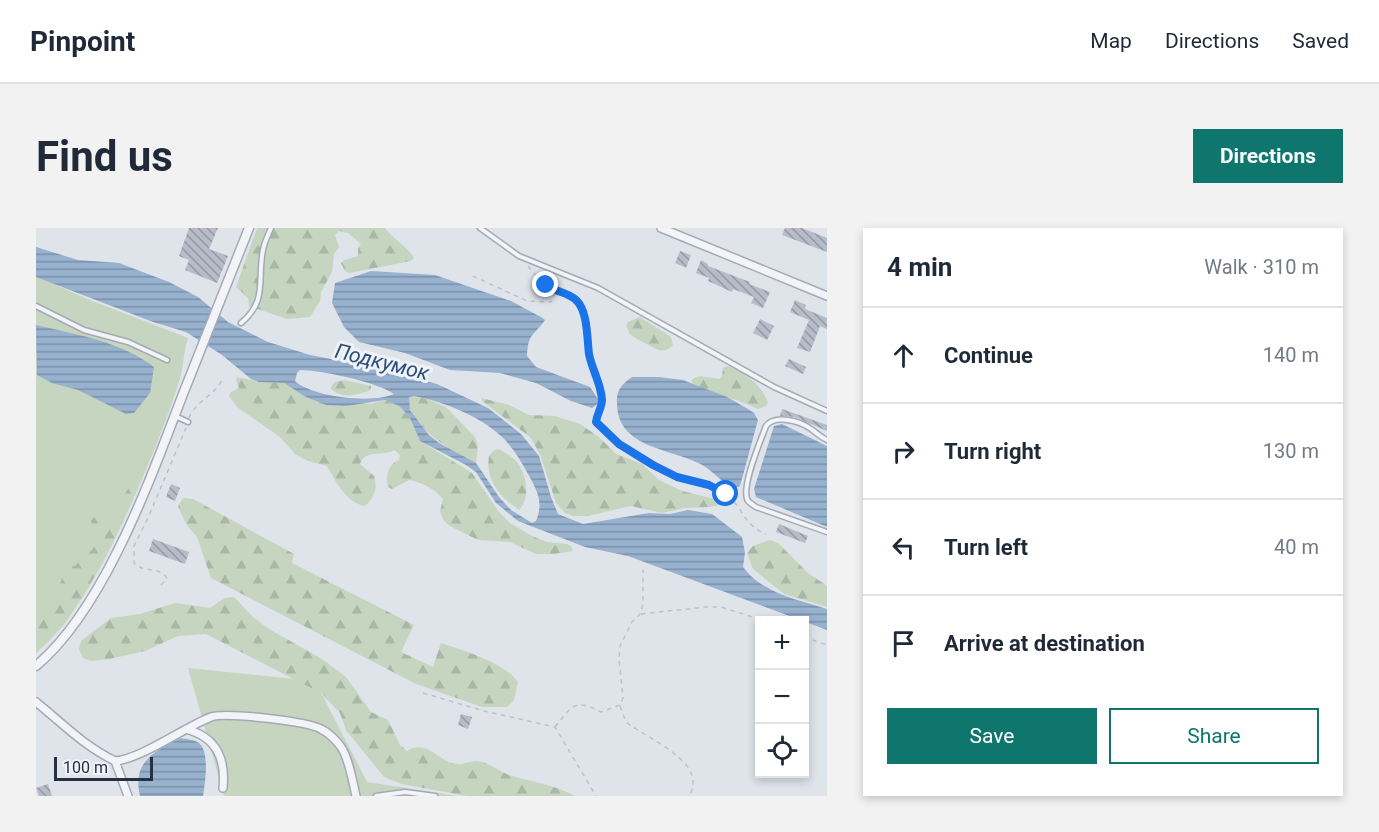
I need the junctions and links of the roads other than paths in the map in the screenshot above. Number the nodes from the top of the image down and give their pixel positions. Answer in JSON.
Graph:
{"nodes":[{"id":1,"x":249,"y":228,"type":"edge"},
{"id":2,"x":271,"y":228,"type":"edge"},
{"id":3,"x":480,"y":228,"type":"edge"},
{"id":4,"x":661,"y":228,"type":"edge"},
{"id":5,"x":827,"y":296,"type":"edge"},
{"id":6,"x":36,"y":306,"type":"edge"},
{"id":7,"x":241,"y":323,"type":"dead end"},
{"id":8,"x":167,"y":360,"type":"dead end"},
{"id":9,"x":827,"y":411,"type":"edge"},
{"id":10,"x":175,"y":416,"type":"junction"},
{"id":11,"x":188,"y":422,"type":"road end"},
{"id":12,"x":827,"y":440,"type":"edge"},
{"id":13,"x":827,"y":532,"type":"edge"},
{"id":14,"x":36,"y":666,"type":"edge"},
{"id":15,"x":36,"y":702,"type":"edge"},
{"id":16,"x":186,"y":729,"type":"junction"},
{"id":17,"x":115,"y":761,"type":"junction"},
{"id":18,"x":223,"y":788,"type":"dead end"},
{"id":19,"x":128,"y":796,"type":"edge"},
{"id":20,"x":356,"y":796,"type":"edge"},
{"id":21,"x":376,"y":796,"type":"edge"},
{"id":22,"x":435,"y":796,"type":"edge"}],
"edges":[{"from":1,"to":10,"type":"street"},
{"from":2,"to":7,"type":"lane"},
{"from":3,"to":9,"type":"lane"},
{"from":4,"to":5,"type":"street"},
{"from":6,"to":8,"type":"lane"},
{"from":10,"to":11,"type":"lane"},
{"from":10,"to":14,"type":"street"},
{"from":12,"to":13,"type":"lane"},
{"from":15,"to":17,"type":"street"},
{"from":16,"to":17,"type":"street"},
{"from":16,"to":18,"type":"street"},
{"from":16,"to":20,"type":"street"},
{"from":17,"to":19,"type":"street"},
{"from":21,"to":22,"type":"lane"}]}
